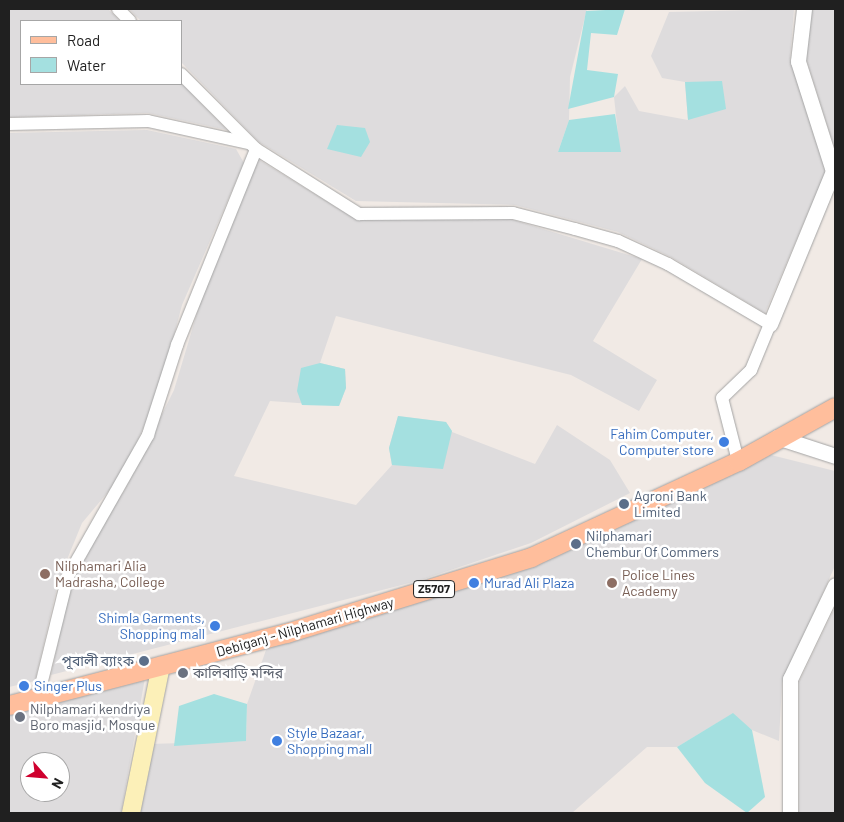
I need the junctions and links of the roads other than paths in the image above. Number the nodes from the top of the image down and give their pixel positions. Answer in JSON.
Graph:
{"nodes":[{"id":1,"x":118,"y":9,"type":"edge"},
{"id":2,"x":804,"y":9,"type":"edge"},
{"id":3,"x":129,"y":20,"type":"edge"},
{"id":4,"x":182,"y":75,"type":"edge"},
{"id":5,"x":9,"y":124,"type":"edge"},
{"id":6,"x":252,"y":146,"type":"junction"},
{"id":7,"x":770,"y":324,"type":"junction"},
{"id":8,"x":835,"y":407,"type":"edge"},
{"id":9,"x":777,"y":437,"type":"junction"},
{"id":10,"x":835,"y":456,"type":"edge"},
{"id":11,"x":738,"y":461,"type":"junction"},
{"id":12,"x":835,"y":585,"type":"edge"},
{"id":13,"x":161,"y":666,"type":"junction"},
{"id":14,"x":38,"y":697,"type":"junction"},
{"id":15,"x":9,"y":705,"type":"edge"},
{"id":16,"x":131,"y":813,"type":"edge"},
{"id":17,"x":790,"y":813,"type":"edge"}],
"edges":[{"from":1,"to":3,"type":"street"},
{"from":2,"to":7,"type":"street"},
{"from":4,"to":6,"type":"street"},
{"from":5,"to":6,"type":"street"},
{"from":6,"to":7,"type":"street"},
{"from":6,"to":14,"type":"street"},
{"from":7,"to":11,"type":"street"},
{"from":8,"to":9,"type":"main road","name":"Debiganj - Nilphamari Highway","number":"Z5707"},
{"from":9,"to":10,"type":"street"},
{"from":9,"to":11,"type":"main road","name":"Debiganj - Nilphamari Highway","number":"Z5707"},
{"from":11,"to":13,"type":"main road","name":"Debiganj - Nilphamari Highway","number":"Z5707"},
{"from":12,"to":17,"type":"street"},
{"from":13,"to":14,"type":"main road","name":"Debiganj - Nilphamari Highway","number":"Z5707"},
{"from":13,"to":16,"type":"main road"},
{"from":14,"to":15,"type":"main road","name":"Debiganj - Nilphamari Highway","number":"Z5707"}]}
